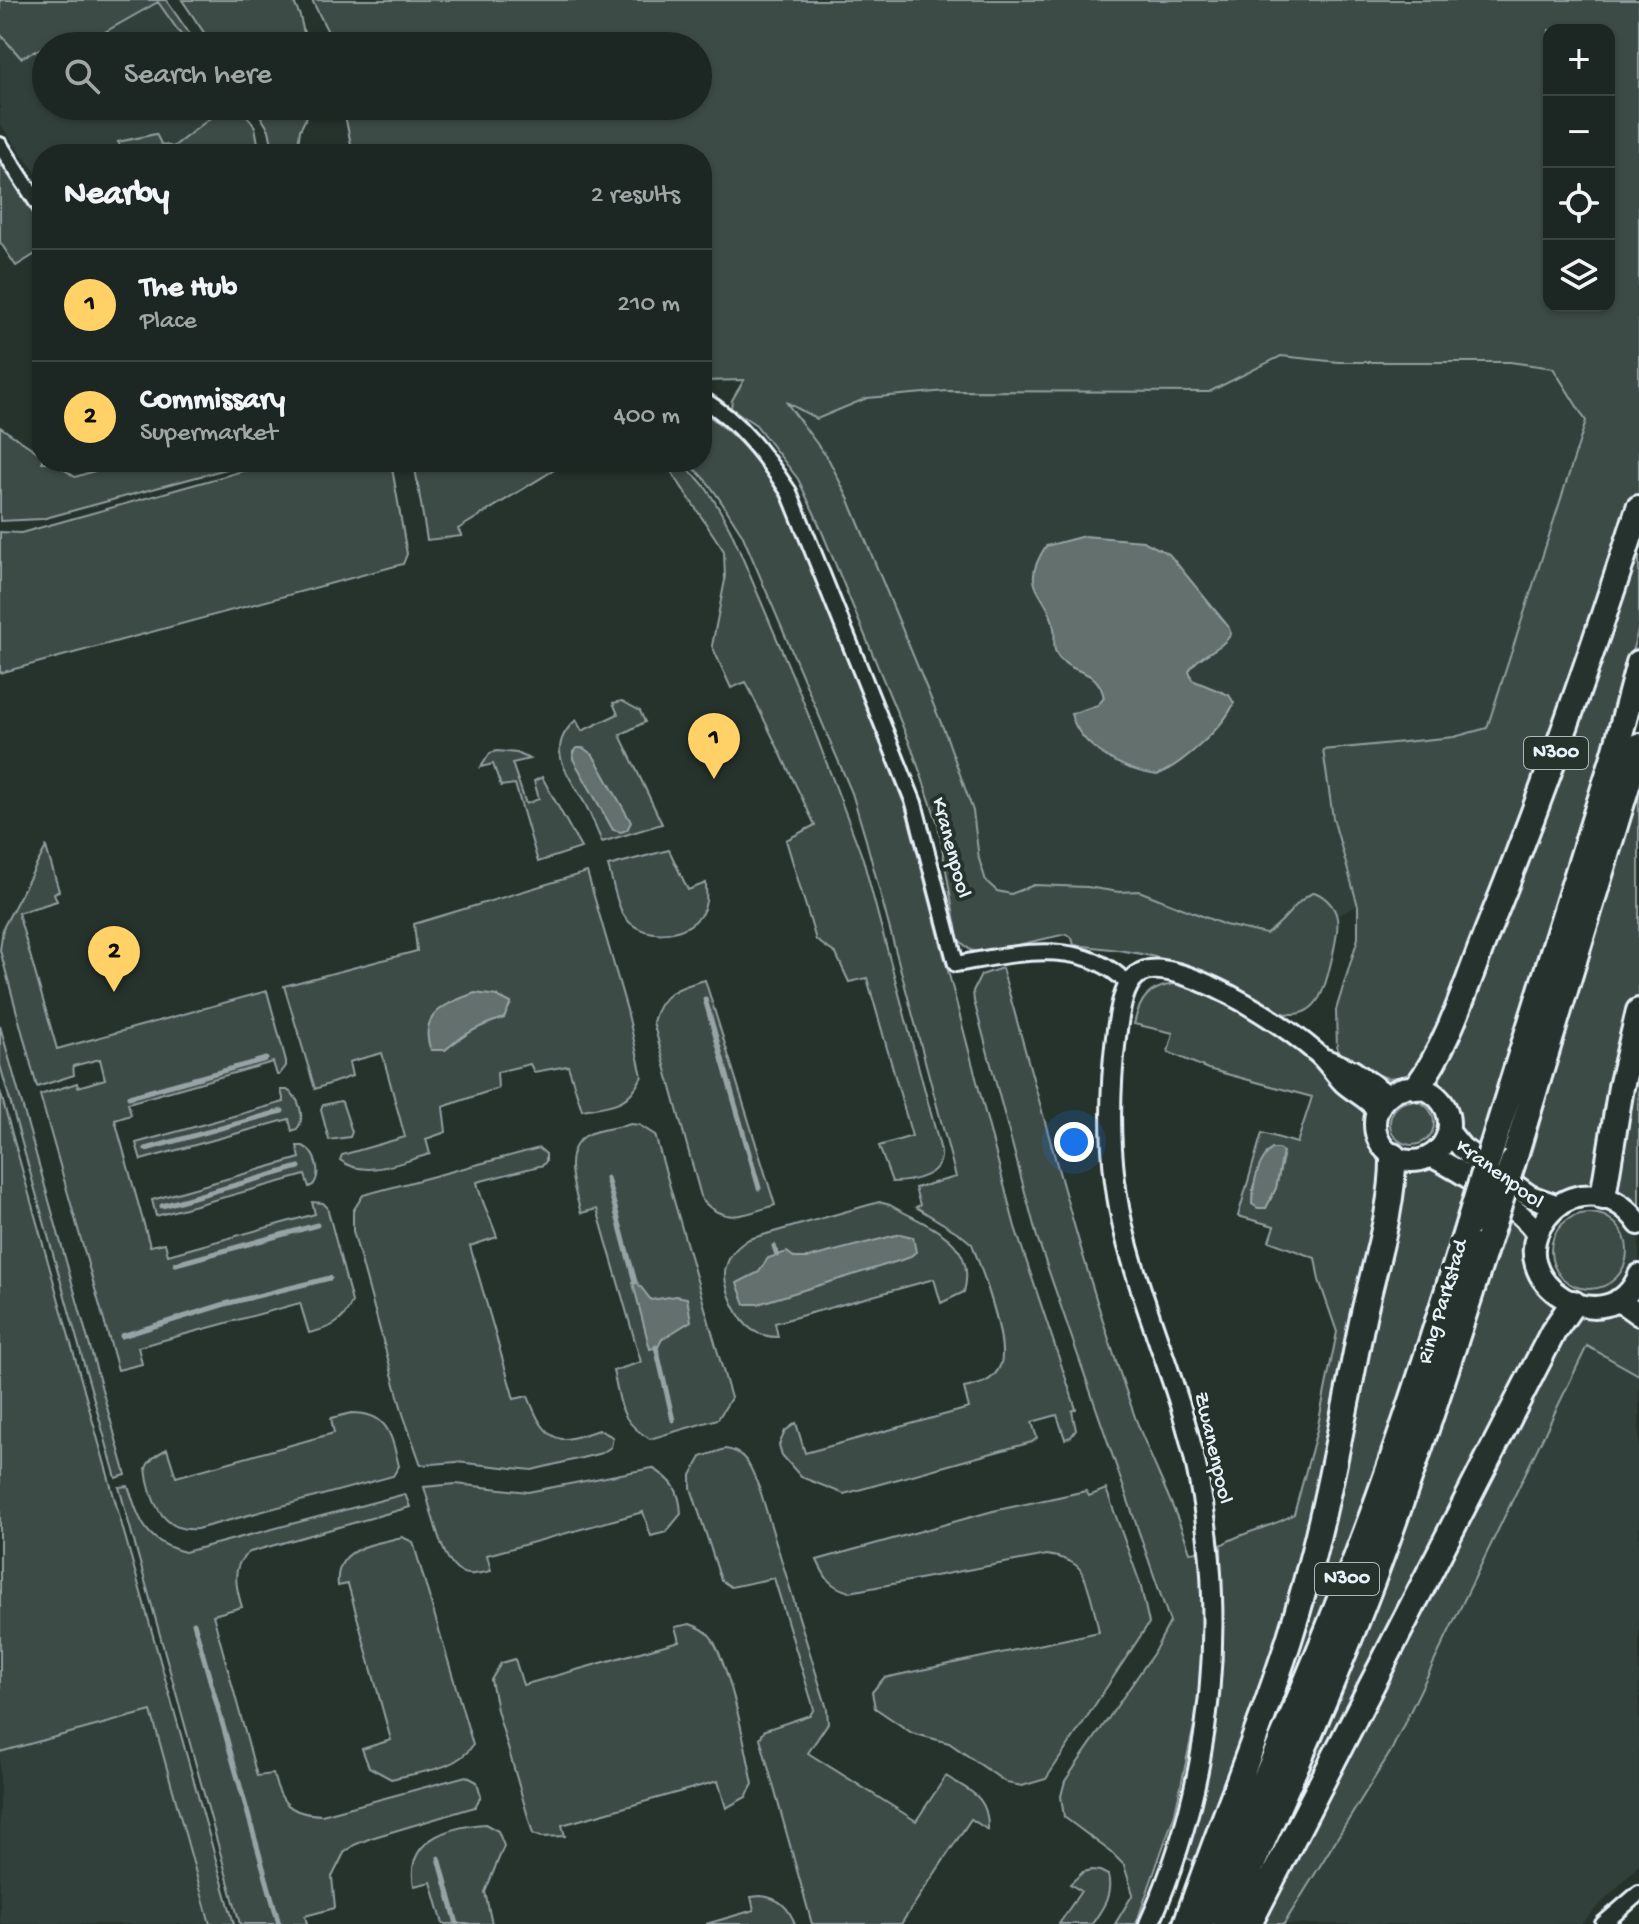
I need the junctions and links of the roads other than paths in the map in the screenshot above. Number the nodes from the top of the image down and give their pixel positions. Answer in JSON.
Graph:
{"nodes":[{"id":1,"x":0,"y":145,"type":"edge"},
{"id":2,"x":32,"y":195,"type":"edge"},
{"id":3,"x":712,"y":406,"type":"edge"},
{"id":4,"x":1639,"y":508,"type":"edge"},
{"id":5,"x":1639,"y":663,"type":"edge"},
{"id":6,"x":1639,"y":746,"type":"edge"},
{"id":7,"x":1128,"y":984,"type":"junction"},
{"id":8,"x":1639,"y":1011,"type":"edge"},
{"id":9,"x":1417,"y":1087,"type":"junction"},
{"id":10,"x":1383,"y":1103,"type":"junction"},
{"id":11,"x":1449,"y":1132,"type":"junction"},
{"id":12,"x":1393,"y":1156,"type":"junction"},
{"id":13,"x":1431,"y":1156,"type":"junction"},
{"id":14,"x":1603,"y":1197,"type":"junction"},
{"id":15,"x":1558,"y":1206,"type":"junction"},
{"id":16,"x":1639,"y":1224,"type":"edge"},
{"id":17,"x":1478,"y":1232,"type":"junction"},
{"id":18,"x":1537,"y":1234,"type":"junction"},
{"id":19,"x":1638,"y":1280,"type":"edge"},
{"id":20,"x":1618,"y":1300,"type":"junction"},
{"id":21,"x":1573,"y":1303,"type":"junction"},
{"id":22,"x":1639,"y":1315,"type":"edge"},
{"id":23,"x":1639,"y":1893,"type":"edge"},
{"id":24,"x":1149,"y":1924,"type":"edge"},
{"id":25,"x":1186,"y":1924,"type":"edge"},
{"id":26,"x":1201,"y":1924,"type":"edge"},
{"id":27,"x":1226,"y":1924,"type":"edge"},
{"id":28,"x":1249,"y":1924,"type":"edge"},
{"id":29,"x":1603,"y":1924,"type":"edge"}],
"edges":[{"from":1,"to":2,"type":"street"},
{"from":3,"to":7,"type":"street","name":"Kranenpool"},
{"from":4,"to":9,"type":"highway","number":"N300"},
{"from":5,"to":17,"type":"highway","name":"Ring Parkstad","number":"N300","bridge":true},
{"from":6,"to":17,"type":"highway","name":"Ring Parkstad","number":"N300","bridge":true},
{"from":7,"to":10,"type":"street"},
{"from":7,"to":24,"type":"street","name":"Zwanenpool"},
{"from":8,"to":14,"type":"highway"},
{"from":9,"to":10,"type":"main road"},
{"from":9,"to":11,"type":"main road"},
{"from":10,"to":12,"type":"main road"},
{"from":11,"to":13,"type":"main road"},
{"from":11,"to":15,"type":"main road","name":"Kranenpool"},
{"from":12,"to":13,"type":"main road"},
{"from":12,"to":25,"type":"highway","number":"N300"},
{"from":13,"to":18,"type":"main road","name":"Kranenpool"},
{"from":14,"to":15,"type":"main road"},
{"from":14,"to":16,"type":"main road"},
{"from":15,"to":18,"type":"main road"},
{"from":17,"to":26,"type":"highway","name":"Ring Parkstad","number":"N300"},
{"from":17,"to":27,"type":"highway","name":"Ring Parkstad","number":"N300"},
{"from":18,"to":21,"type":"main road"},
{"from":19,"to":20,"type":"main road"},
{"from":20,"to":21,"type":"main road"},
{"from":20,"to":22,"type":"main road"},
{"from":21,"to":28,"type":"highway"},
{"from":23,"to":29,"type":"street"}]}
